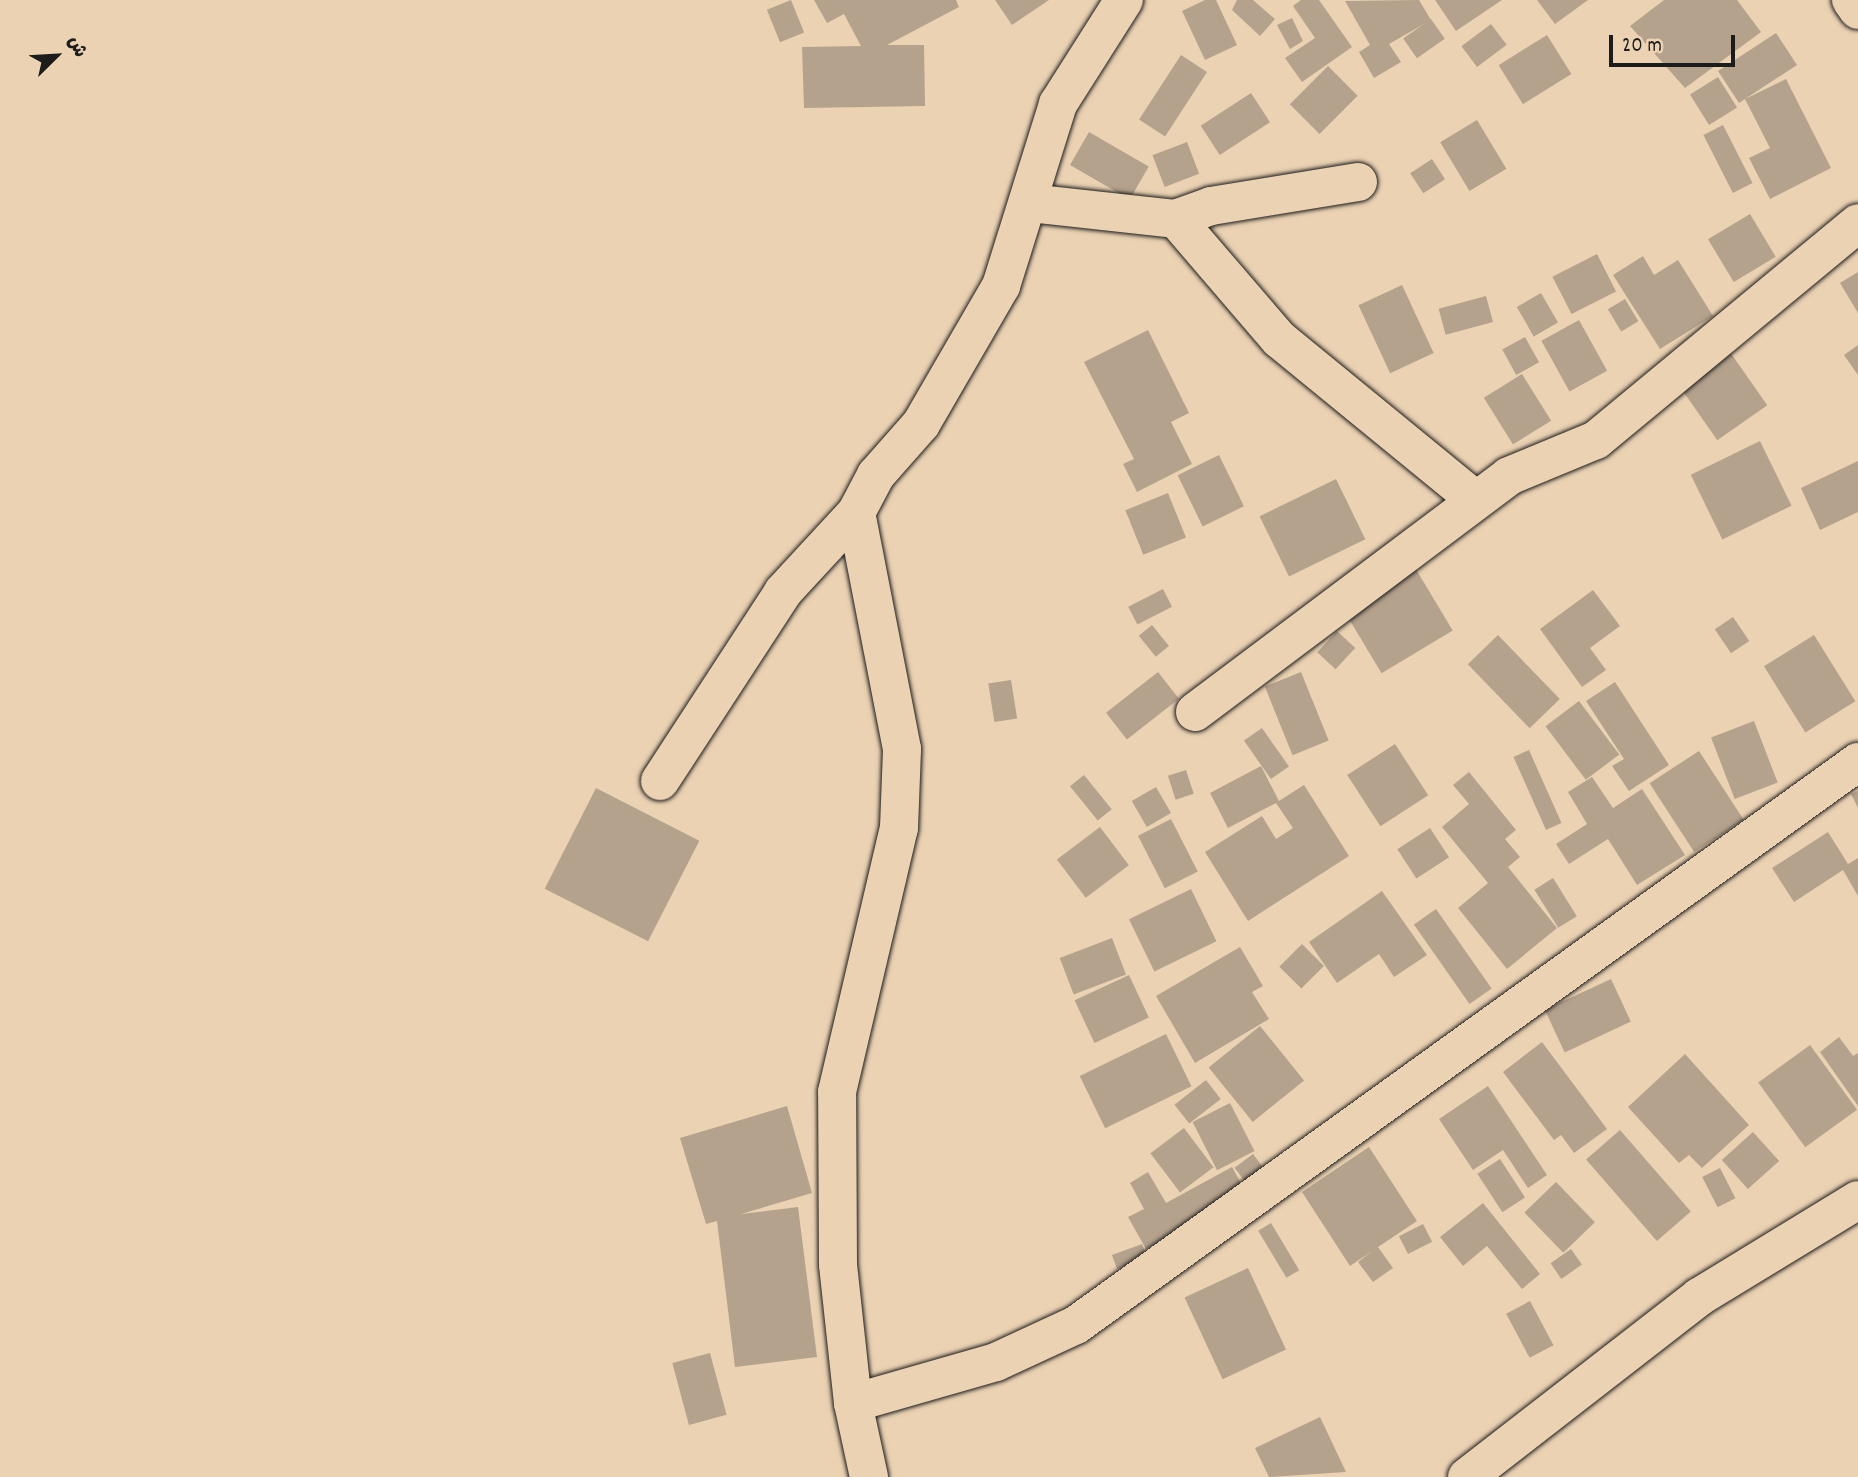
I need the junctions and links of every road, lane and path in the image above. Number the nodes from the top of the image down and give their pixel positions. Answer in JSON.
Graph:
{"nodes":[{"id":1,"x":1124,"y":0,"type":"edge"},
{"id":2,"x":1851,"y":0,"type":"edge"},
{"id":3,"x":1858,"y":10,"type":"edge"},
{"id":4,"x":1357,"y":182,"type":"dead end"},
{"id":5,"x":1029,"y":203,"type":"junction"},
{"id":6,"x":1176,"y":219,"type":"junction"},
{"id":7,"x":1858,"y":223,"type":"edge"},
{"id":8,"x":1476,"y":500,"type":"junction"},
{"id":9,"x":856,"y":513,"type":"junction"},
{"id":10,"x":1195,"y":712,"type":"dead end"},
{"id":11,"x":1858,"y":762,"type":"edge"},
{"id":12,"x":660,"y":781,"type":"dead end"},
{"id":13,"x":1858,"y":1200,"type":"edge"},
{"id":14,"x":853,"y":1403,"type":"junction"},
{"id":15,"x":869,"y":1477,"type":"edge"},
{"id":16,"x":1467,"y":1477,"type":"edge"}],
"edges":[{"from":1,"to":5,"type":"street"},
{"from":2,"to":3,"type":"street"},
{"from":4,"to":6,"type":"street"},
{"from":5,"to":6,"type":"street"},
{"from":5,"to":9,"type":"street"},
{"from":6,"to":8,"type":"street"},
{"from":7,"to":8,"type":"street"},
{"from":8,"to":10,"type":"street"},
{"from":9,"to":12,"type":"street"},
{"from":9,"to":14,"type":"street"},
{"from":11,"to":14,"type":"street"},
{"from":13,"to":16,"type":"street"},
{"from":14,"to":15,"type":"street"}]}
